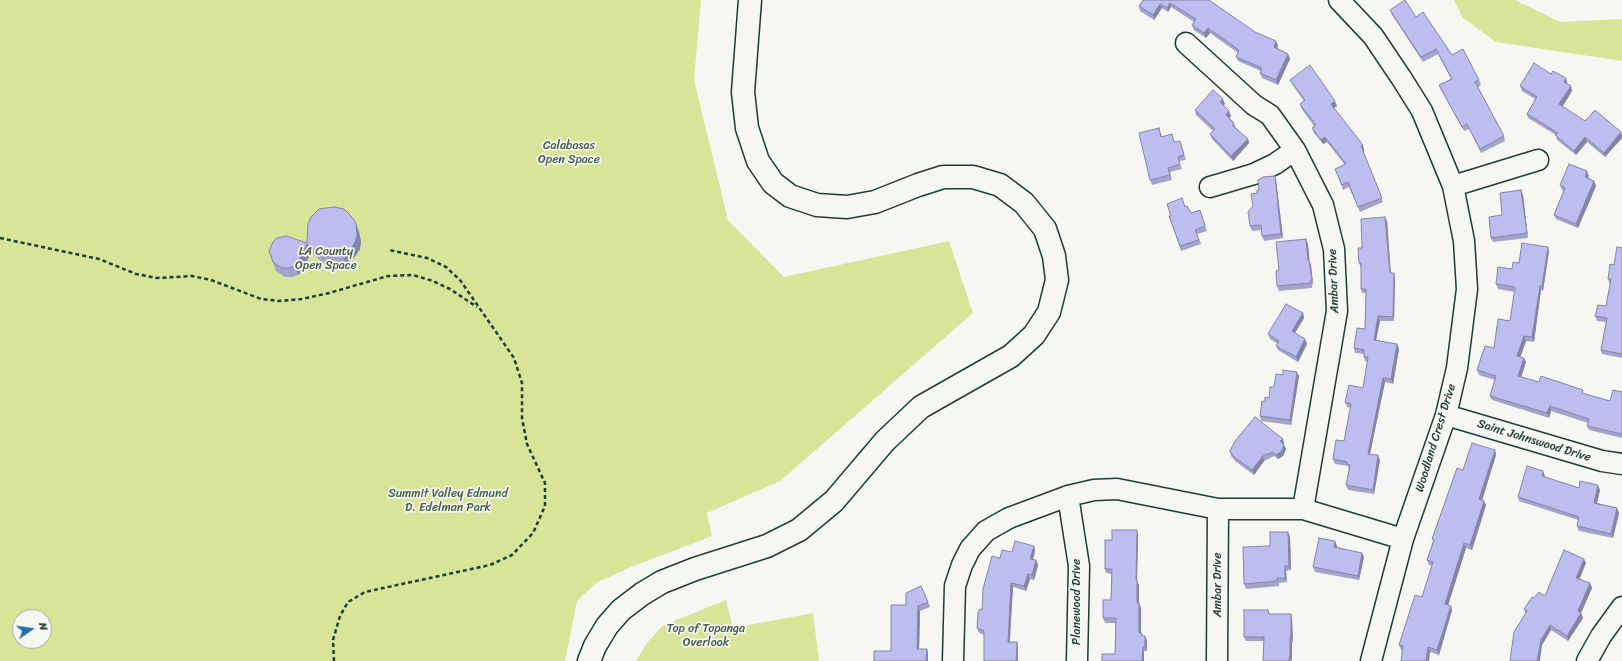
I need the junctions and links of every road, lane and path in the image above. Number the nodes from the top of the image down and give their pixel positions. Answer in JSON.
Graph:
{"nodes":[{"id":1,"x":750,"y":0,"type":"edge"},
{"id":2,"x":1339,"y":0,"type":"edge"},
{"id":3,"x":1186,"y":43,"type":"dead end"},
{"id":4,"x":1295,"y":150,"type":"junction"},
{"id":5,"x":1538,"y":160,"type":"dead end"},
{"id":6,"x":1453,"y":186,"type":"junction"},
{"id":7,"x":1210,"y":187,"type":"dead end"},
{"id":8,"x":0,"y":238,"type":"edge"},
{"id":9,"x":389,"y":250,"type":"dead end"},
{"id":10,"x":479,"y":308,"type":"junction"},
{"id":11,"x":1446,"y":415,"type":"junction"},
{"id":12,"x":1622,"y":464,"type":"edge"},
{"id":13,"x":1068,"y":496,"type":"junction"},
{"id":14,"x":1218,"y":509,"type":"junction"},
{"id":15,"x":1303,"y":509,"type":"junction"},
{"id":16,"x":1403,"y":539,"type":"junction"},
{"id":17,"x":1622,"y":607,"type":"edge"},
{"id":18,"x":334,"y":661,"type":"edge"},
{"id":19,"x":589,"y":661,"type":"edge"},
{"id":20,"x":953,"y":661,"type":"edge"},
{"id":21,"x":1077,"y":661,"type":"edge"},
{"id":22,"x":1217,"y":661,"type":"edge"},
{"id":23,"x":1371,"y":661,"type":"edge"},
{"id":24,"x":1587,"y":661,"type":"edge"}],
"edges":[{"from":1,"to":19,"type":"main road"},
{"from":2,"to":6,"type":"street","name":"Woodland Crest Drive"},
{"from":3,"to":4,"type":"street","name":"Ambar Drive"},
{"from":4,"to":7,"type":"street"},
{"from":4,"to":15,"type":"street","name":"Ambar Drive"},
{"from":5,"to":6,"type":"street"},
{"from":6,"to":11,"type":"street","name":"Woodland Crest Drive"},
{"from":8,"to":10,"type":"path"},
{"from":9,"to":10,"type":"path"},
{"from":10,"to":18,"type":"path"},
{"from":11,"to":12,"type":"street","name":"Saint Johnswood Drive"},
{"from":11,"to":16,"type":"street","name":"Woodland Crest Drive"},
{"from":13,"to":14,"type":"street"},
{"from":13,"to":20,"type":"street"},
{"from":13,"to":21,"type":"street","name":"Planewood Drive"},
{"from":14,"to":15,"type":"street"},
{"from":14,"to":22,"type":"street","name":"Ambar Drive"},
{"from":15,"to":16,"type":"street"},
{"from":16,"to":23,"type":"street","name":"Woodland Crest Drive"},
{"from":17,"to":24,"type":"street"}]}
